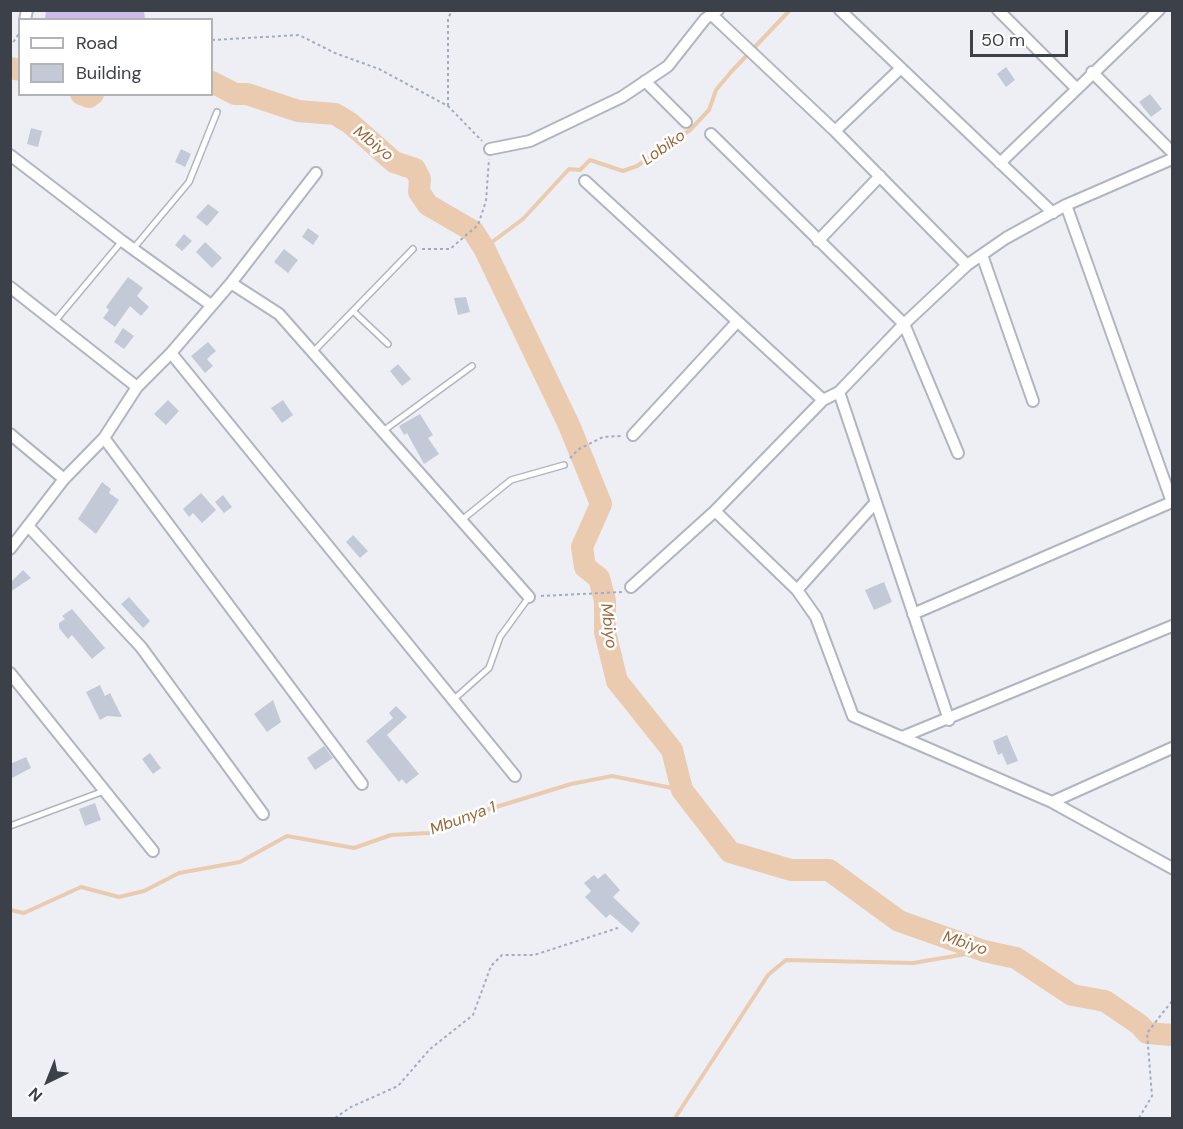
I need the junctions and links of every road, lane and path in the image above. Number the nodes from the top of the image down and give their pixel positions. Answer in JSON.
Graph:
{"nodes":[{"id":1,"x":452,"y":10,"type":"edge"},
{"id":2,"x":840,"y":10,"type":"edge"},
{"id":3,"x":998,"y":10,"type":"edge"},
{"id":4,"x":1158,"y":11,"type":"edge"},
{"id":5,"x":715,"y":13,"type":"edge"},
{"id":6,"x":213,"y":40,"type":"edge"},
{"id":7,"x":901,"y":68,"type":"junction"},
{"id":8,"x":1092,"y":72,"type":"junction"},
{"id":9,"x":645,"y":81,"type":"junction"},
{"id":10,"x":1076,"y":88,"type":"junction"},
{"id":11,"x":448,"y":106,"type":"junction"},
{"id":12,"x":217,"y":112,"type":"dead end"},
{"id":13,"x":686,"y":122,"type":"dead end"},
{"id":14,"x":835,"y":131,"type":"junction"},
{"id":15,"x":711,"y":134,"type":"dead end"},
{"id":16,"x":490,"y":149,"type":"junction"},
{"id":17,"x":1173,"y":152,"type":"edge"},
{"id":18,"x":10,"y":155,"type":"edge"},
{"id":19,"x":1173,"y":159,"type":"edge"},
{"id":20,"x":1000,"y":163,"type":"junction"},
{"id":21,"x":316,"y":173,"type":"dead end"},
{"id":22,"x":880,"y":176,"type":"junction"},
{"id":23,"x":585,"y":181,"type":"dead end"},
{"id":24,"x":1066,"y":205,"type":"junction"},
{"id":25,"x":1053,"y":213,"type":"junction"},
{"id":26,"x":122,"y":241,"type":"junction"},
{"id":27,"x":818,"y":241,"type":"junction"},
{"id":28,"x":133,"y":249,"type":"junction"},
{"id":29,"x":413,"y":249,"type":"joint"},
{"id":30,"x":982,"y":255,"type":"junction"},
{"id":31,"x":967,"y":266,"type":"junction"},
{"id":32,"x":231,"y":283,"type":"junction"},
{"id":33,"x":10,"y":287,"type":"edge"},
{"id":34,"x":211,"y":305,"type":"junction"},
{"id":35,"x":353,"y":311,"type":"junction"},
{"id":36,"x":56,"y":320,"type":"junction"},
{"id":37,"x":737,"y":322,"type":"junction"},
{"id":38,"x":904,"y":324,"type":"junction"},
{"id":39,"x":388,"y":344,"type":"dead end"},
{"id":40,"x":171,"y":352,"type":"junction"},
{"id":41,"x":313,"y":352,"type":"junction"},
{"id":42,"x":472,"y":366,"type":"dead end"},
{"id":43,"x":137,"y":387,"type":"junction"},
{"id":44,"x":839,"y":392,"type":"junction"},
{"id":45,"x":823,"y":399,"type":"junction"},
{"id":46,"x":1033,"y":401,"type":"dead end"},
{"id":47,"x":383,"y":431,"type":"junction"},
{"id":48,"x":10,"y":434,"type":"edge"},
{"id":49,"x":633,"y":435,"type":"joint"},
{"id":50,"x":104,"y":438,"type":"junction"},
{"id":51,"x":958,"y":453,"type":"dead end"},
{"id":52,"x":564,"y":465,"type":"joint"},
{"id":53,"x":64,"y":479,"type":"junction"},
{"id":54,"x":876,"y":502,"type":"junction"},
{"id":55,"x":1173,"y":502,"type":"edge"},
{"id":56,"x":715,"y":512,"type":"junction"},
{"id":57,"x":463,"y":519,"type":"junction"},
{"id":58,"x":29,"y":527,"type":"junction"},
{"id":59,"x":10,"y":549,"type":"edge"},
{"id":60,"x":631,"y":587,"type":"dead end"},
{"id":61,"x":797,"y":590,"type":"junction"},
{"id":62,"x":610,"y":594,"type":"dead end"},
{"id":63,"x":529,"y":597,"type":"junction"},
{"id":64,"x":914,"y":614,"type":"junction"},
{"id":65,"x":1173,"y":626,"type":"edge"},
{"id":66,"x":10,"y":673,"type":"edge"},
{"id":67,"x":453,"y":700,"type":"junction"},
{"id":68,"x":949,"y":720,"type":"junction"},
{"id":69,"x":902,"y":737,"type":"junction"},
{"id":70,"x":1173,"y":748,"type":"edge"},
{"id":71,"x":514,"y":776,"type":"dead end"},
{"id":72,"x":362,"y":784,"type":"dead end"},
{"id":73,"x":104,"y":791,"type":"junction"},
{"id":74,"x":1052,"y":802,"type":"junction"},
{"id":75,"x":263,"y":814,"type":"dead end"},
{"id":76,"x":10,"y":826,"type":"edge"},
{"id":77,"x":153,"y":852,"type":"dead end"},
{"id":78,"x":1172,"y":868,"type":"edge"},
{"id":79,"x":618,"y":928,"type":"dead end"},
{"id":80,"x":1173,"y":1001,"type":"edge"},
{"id":81,"x":335,"y":1119,"type":"edge"},
{"id":82,"x":1139,"y":1119,"type":"edge"}],
"edges":[{"from":1,"to":11,"type":"path"},
{"from":2,"to":7,"type":"street"},
{"from":3,"to":10,"type":"street"},
{"from":4,"to":8,"type":"street"},
{"from":5,"to":9,"type":"street"},
{"from":5,"to":14,"type":"street"},
{"from":6,"to":11,"type":"path"},
{"from":7,"to":14,"type":"street"},
{"from":7,"to":20,"type":"street"},
{"from":8,"to":10,"type":"street"},
{"from":8,"to":17,"type":"street"},
{"from":9,"to":13,"type":"street"},
{"from":9,"to":16,"type":"street"},
{"from":10,"to":20,"type":"street"},
{"from":11,"to":16,"type":"path"},
{"from":12,"to":28,"type":"lane"},
{"from":14,"to":22,"type":"street"},
{"from":15,"to":27,"type":"street"},
{"from":16,"to":29,"type":"path"},
{"from":18,"to":26,"type":"street"},
{"from":19,"to":24,"type":"street"},
{"from":20,"to":25,"type":"street"},
{"from":21,"to":32,"type":"street"},
{"from":22,"to":27,"type":"street"},
{"from":22,"to":31,"type":"street"},
{"from":23,"to":37,"type":"street"},
{"from":24,"to":25,"type":"street"},
{"from":24,"to":55,"type":"street"},
{"from":25,"to":30,"type":"street"},
{"from":26,"to":28,"type":"street"},
{"from":26,"to":36,"type":"lane"},
{"from":27,"to":38,"type":"street"},
{"from":28,"to":34,"type":"street"},
{"from":29,"to":35,"type":"lane"},
{"from":30,"to":31,"type":"street"},
{"from":30,"to":46,"type":"street"},
{"from":31,"to":38,"type":"street"},
{"from":32,"to":34,"type":"street"},
{"from":32,"to":41,"type":"street"},
{"from":33,"to":36,"type":"street"},
{"from":34,"to":40,"type":"street"},
{"from":35,"to":39,"type":"lane"},
{"from":35,"to":41,"type":"lane"},
{"from":36,"to":43,"type":"street"},
{"from":37,"to":45,"type":"street"},
{"from":37,"to":49,"type":"street"},
{"from":38,"to":44,"type":"street"},
{"from":38,"to":51,"type":"street"},
{"from":40,"to":43,"type":"street"},
{"from":40,"to":67,"type":"street"},
{"from":41,"to":47,"type":"street"},
{"from":42,"to":47,"type":"lane"},
{"from":43,"to":50,"type":"street"},
{"from":44,"to":45,"type":"street"},
{"from":44,"to":54,"type":"street"},
{"from":45,"to":56,"type":"street"},
{"from":47,"to":57,"type":"street"},
{"from":48,"to":53,"type":"street"},
{"from":49,"to":52,"type":"path"},
{"from":50,"to":53,"type":"street"},
{"from":50,"to":72,"type":"street"},
{"from":52,"to":57,"type":"lane"},
{"from":53,"to":58,"type":"street"},
{"from":54,"to":61,"type":"street"},
{"from":54,"to":64,"type":"street"},
{"from":55,"to":64,"type":"street"},
{"from":56,"to":60,"type":"street"},
{"from":56,"to":61,"type":"street"},
{"from":57,"to":63,"type":"street"},
{"from":58,"to":59,"type":"street"},
{"from":58,"to":75,"type":"street"},
{"from":61,"to":69,"type":"street"},
{"from":62,"to":63,"type":"path"},
{"from":63,"to":67,"type":"lane"},
{"from":64,"to":68,"type":"street"},
{"from":65,"to":68,"type":"street"},
{"from":66,"to":73,"type":"street"},
{"from":67,"to":71,"type":"street"},
{"from":68,"to":69,"type":"street"},
{"from":69,"to":74,"type":"street"},
{"from":70,"to":74,"type":"street"},
{"from":73,"to":76,"type":"lane"},
{"from":73,"to":77,"type":"street"},
{"from":74,"to":78,"type":"street"},
{"from":79,"to":81,"type":"path"},
{"from":80,"to":82,"type":"path"}]}
